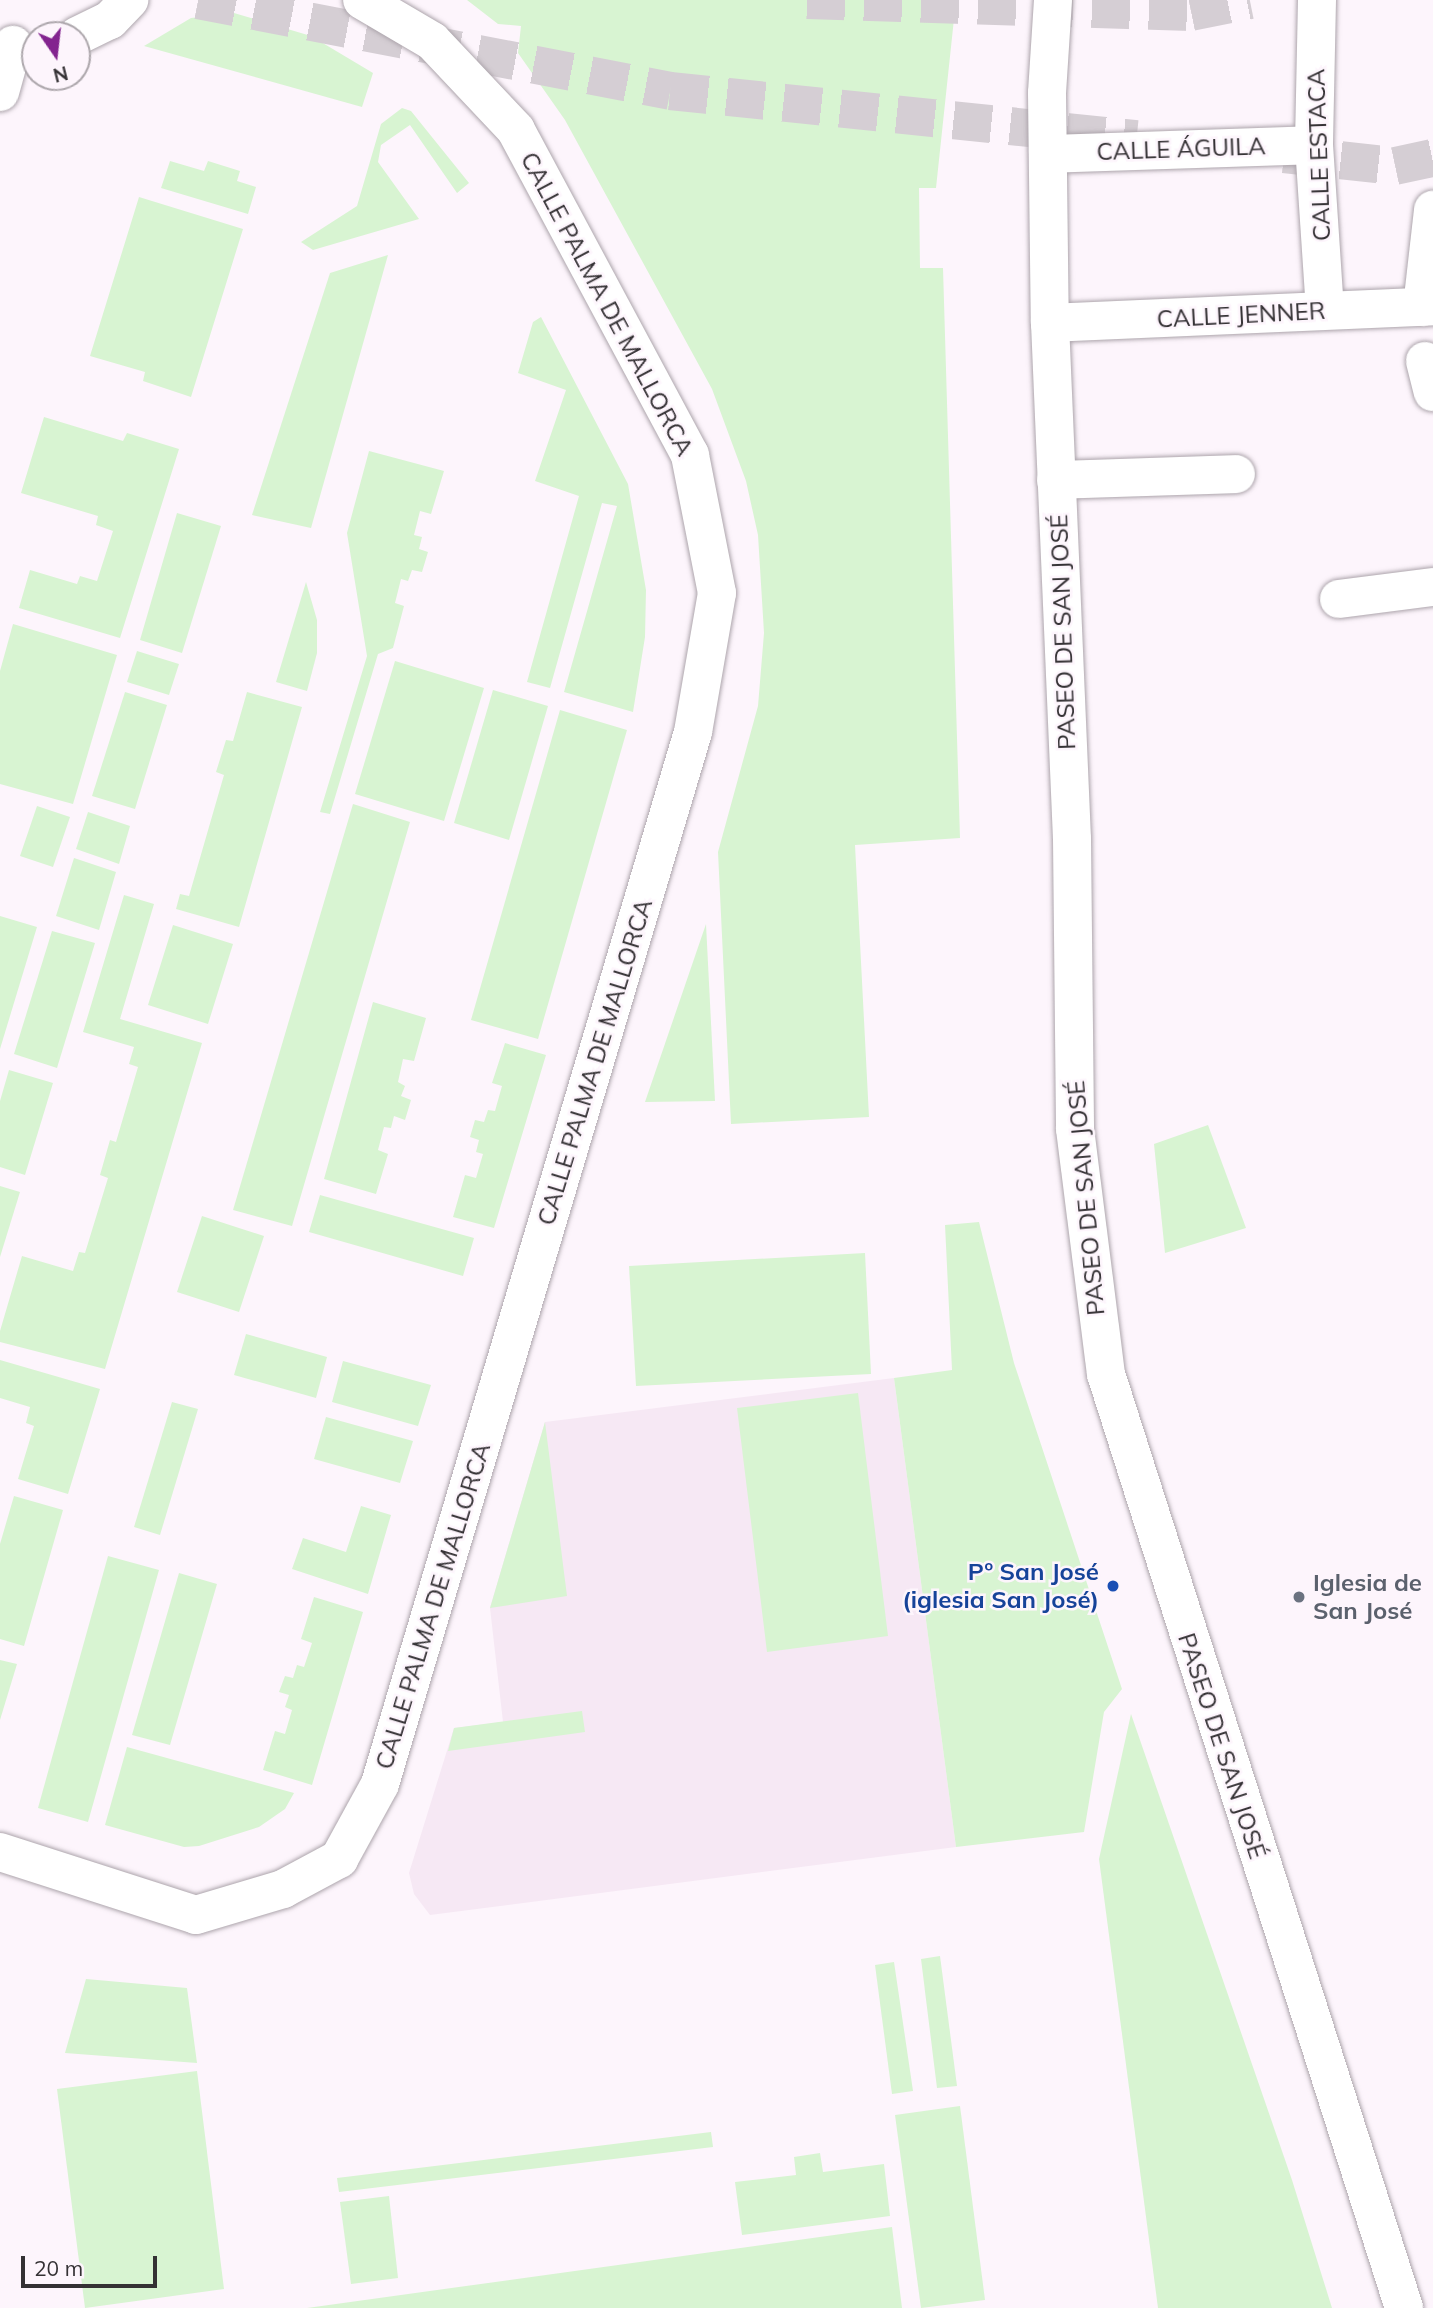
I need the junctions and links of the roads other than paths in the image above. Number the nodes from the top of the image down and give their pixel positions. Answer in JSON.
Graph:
{"nodes":[{"id":1,"x":129,"y":0,"type":"edge"},
{"id":2,"x":362,"y":0,"type":"edge"},
{"id":3,"x":1053,"y":0,"type":"edge"},
{"id":4,"x":1317,"y":0,"type":"edge"},
{"id":5,"x":91,"y":29,"type":"edge"},
{"id":6,"x":16,"y":43,"type":"edge"},
{"id":7,"x":0,"y":92,"type":"edge"},
{"id":8,"x":1314,"y":145,"type":"junction"},
{"id":9,"x":1048,"y":154,"type":"junction"},
{"id":10,"x":1433,"y":210,"type":"edge"},
{"id":11,"x":1427,"y":307,"type":"edge"},
{"id":12,"x":1325,"y":310,"type":"junction"},
{"id":13,"x":1049,"y":323,"type":"junction"},
{"id":14,"x":1236,"y":474,"type":"dead end"},
{"id":15,"x":1056,"y":480,"type":"junction"},
{"id":16,"x":1433,"y":587,"type":"edge"},
{"id":17,"x":1339,"y":599,"type":"dead end"},
{"id":18,"x":0,"y":1852,"type":"edge"},
{"id":19,"x":1404,"y":2308,"type":"edge"}],
"edges":[{"from":1,"to":5,"type":"street"},
{"from":2,"to":18,"type":"street","name":"CALLE PALMA DE MALLORCA"},
{"from":3,"to":9,"type":"street","name":"PASEO DE SAN JOSÉ"},
{"from":4,"to":8,"type":"street","name":"CALLE ESTACA"},
{"from":6,"to":7,"type":"street"},
{"from":8,"to":9,"type":"street","name":"CALLE ÁGUILA"},
{"from":8,"to":12,"type":"street","name":"CALLE ESTACA"},
{"from":9,"to":13,"type":"street","name":"PASEO DE SAN JOSÉ"},
{"from":10,"to":11,"type":"street"},
{"from":11,"to":12,"type":"street","name":"CALLE JENNER"},
{"from":12,"to":13,"type":"street","name":"CALLE JENNER"},
{"from":13,"to":15,"type":"street","name":"PASEO DE SAN JOSÉ"},
{"from":14,"to":15,"type":"street"},
{"from":15,"to":19,"type":"street","name":"PASEO DE SAN JOSÉ"},
{"from":16,"to":17,"type":"street"}]}
